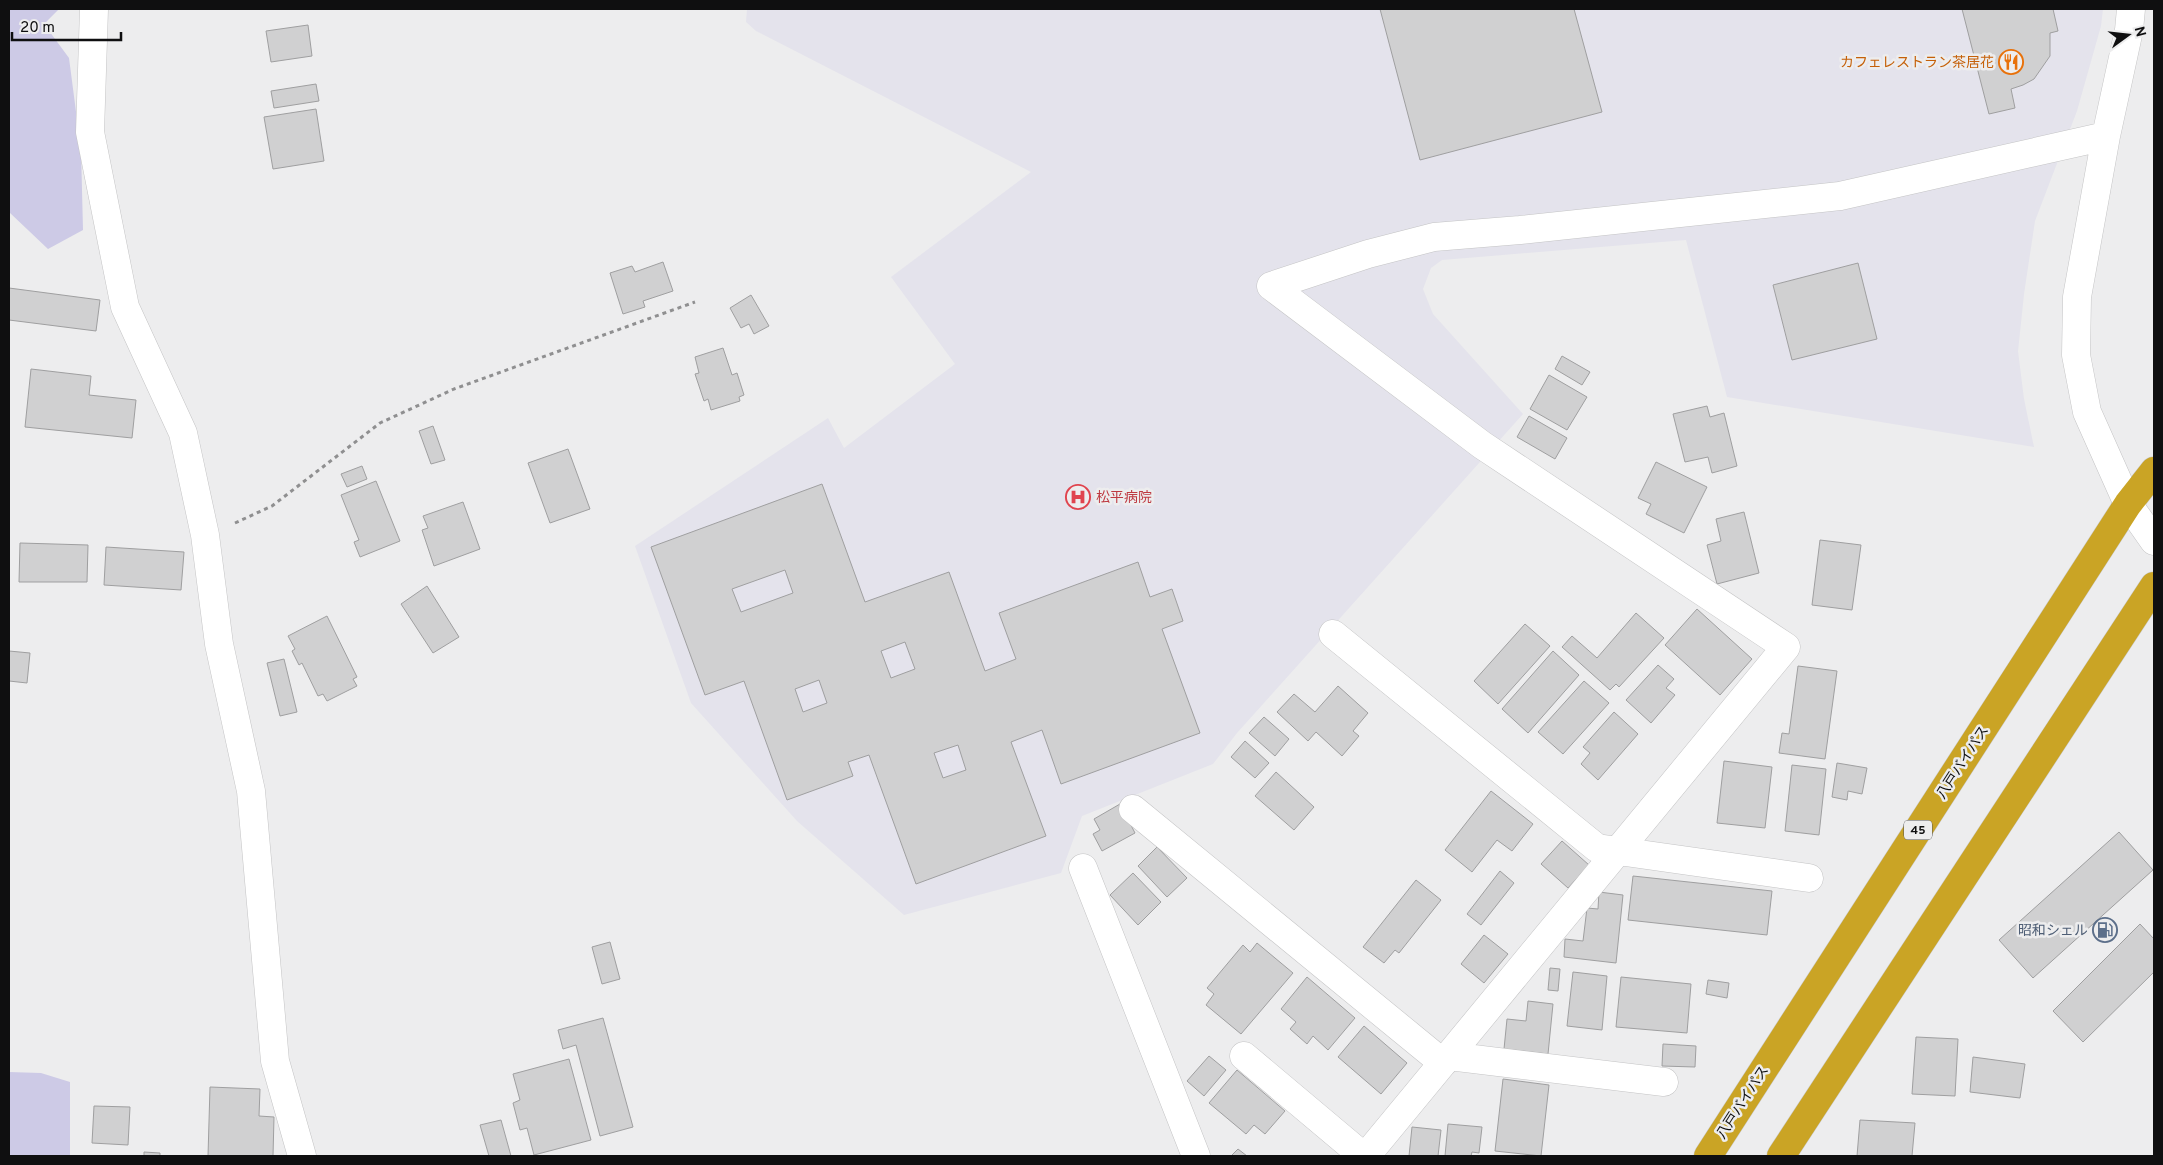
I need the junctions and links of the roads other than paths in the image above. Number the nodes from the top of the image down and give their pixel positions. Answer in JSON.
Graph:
{"nodes":[{"id":1,"x":94,"y":9,"type":"edge"},
{"id":2,"x":2131,"y":9,"type":"edge"},
{"id":3,"x":2106,"y":136,"type":"junction"},
{"id":4,"x":2154,"y":471,"type":"edge"},
{"id":5,"x":2128,"y":504,"type":"junction"},
{"id":6,"x":2154,"y":541,"type":"edge"},
{"id":7,"x":2154,"y":586,"type":"edge"},
{"id":8,"x":1333,"y":634,"type":"dead end"},
{"id":9,"x":1133,"y":809,"type":"dead end"},
{"id":10,"x":1617,"y":851,"type":"junction"},
{"id":11,"x":1084,"y":868,"type":"dead end"},
{"id":12,"x":1809,"y":878,"type":"dead end"},
{"id":13,"x":1244,"y":1056,"type":"dead end"},
{"id":14,"x":1446,"y":1059,"type":"junction"},
{"id":15,"x":1664,"y":1082,"type":"dead end"},
{"id":16,"x":302,"y":1156,"type":"edge"},
{"id":17,"x":1196,"y":1156,"type":"edge"},
{"id":18,"x":1365,"y":1156,"type":"edge"},
{"id":19,"x":1708,"y":1156,"type":"edge"},
{"id":20,"x":1781,"y":1156,"type":"edge"}],
"edges":[{"from":1,"to":16,"type":"street"},
{"from":2,"to":3,"type":"street"},
{"from":3,"to":5,"type":"street"},
{"from":3,"to":10,"type":"street"},
{"from":4,"to":5,"type":"highway","name":"八戸バイパス","number":"45"},
{"from":5,"to":6,"type":"street"},
{"from":5,"to":19,"type":"highway","name":"八戸バイパス","number":"45"},
{"from":7,"to":20,"type":"highway"},
{"from":8,"to":10,"type":"street"},
{"from":9,"to":14,"type":"street"},
{"from":10,"to":12,"type":"street"},
{"from":10,"to":14,"type":"street"},
{"from":11,"to":17,"type":"street"},
{"from":13,"to":18,"type":"street"},
{"from":14,"to":15,"type":"street"},
{"from":14,"to":18,"type":"street"}]}
